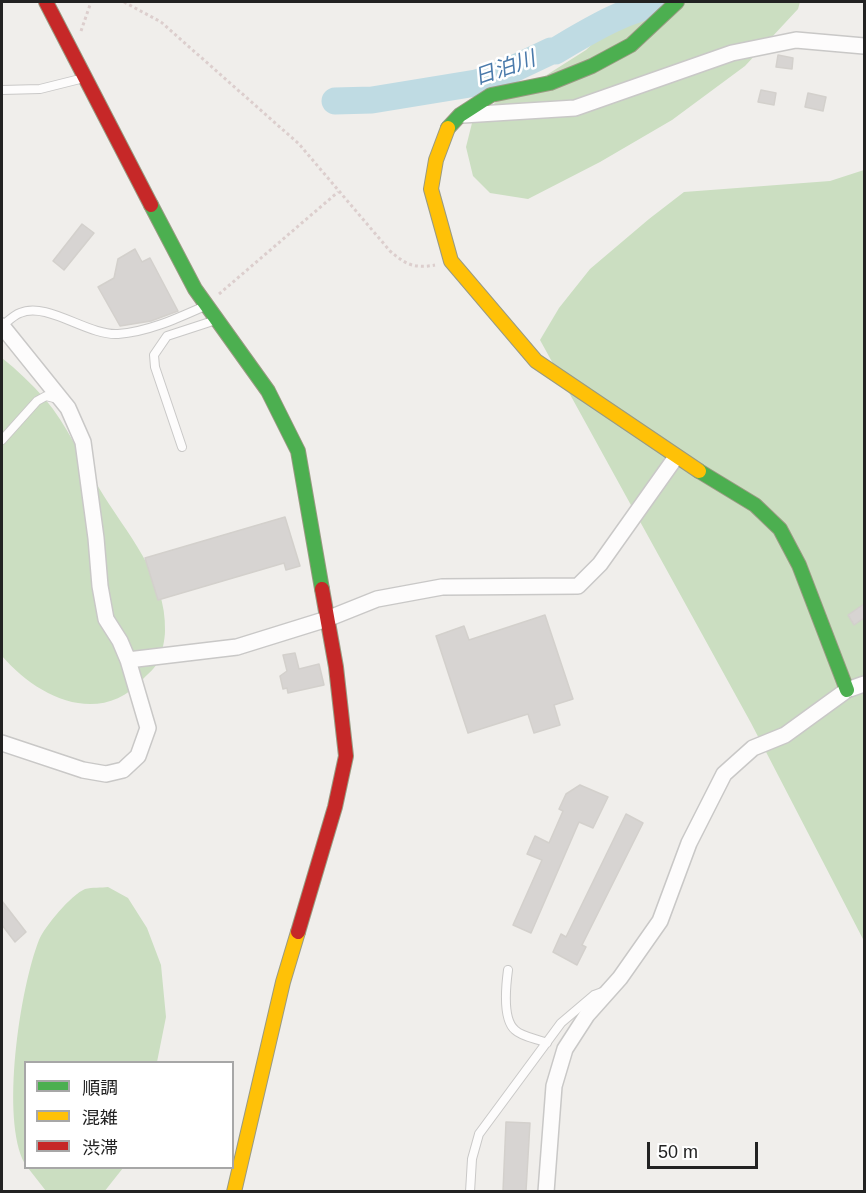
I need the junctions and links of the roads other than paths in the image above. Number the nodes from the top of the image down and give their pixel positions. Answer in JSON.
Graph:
{"nodes":[{"id":1,"x":46,"y":2,"type":"edge"},
{"id":2,"x":677,"y":2,"type":"edge"},
{"id":3,"x":864,"y":46,"type":"edge"},
{"id":4,"x":86,"y":78,"type":"junction"},
{"id":5,"x":2,"y":90,"type":"edge"},
{"id":6,"x":460,"y":115,"type":"junction"},
{"id":7,"x":207,"y":305,"type":"junction"},
{"id":8,"x":217,"y":320,"type":"junction"},
{"id":9,"x":2,"y":326,"type":"edge"},
{"id":10,"x":62,"y":400,"type":"junction"},
{"id":11,"x":2,"y":440,"type":"edge"},
{"id":12,"x":182,"y":447,"type":"dead end"},
{"id":13,"x":676,"y":457,"type":"junction"},
{"id":14,"x":327,"y":619,"type":"junction"},
{"id":15,"x":128,"y":660,"type":"junction"},
{"id":16,"x":864,"y":684,"type":"edge"},
{"id":17,"x":848,"y":690,"type":"junction"},
{"id":18,"x":2,"y":743,"type":"edge"},
{"id":19,"x":508,"y":970,"type":"dead end"},
{"id":20,"x":610,"y":989,"type":"junction"},
{"id":21,"x":547,"y":1043,"type":"junction"},
{"id":22,"x":234,"y":1191,"type":"edge"},
{"id":23,"x":470,"y":1191,"type":"edge"},
{"id":24,"x":546,"y":1191,"type":"edge"}],
"edges":[{"from":1,"to":4,"type":"street"},
{"from":2,"to":6,"type":"street"},
{"from":3,"to":6,"type":"street"},
{"from":4,"to":5,"type":"lane"},
{"from":4,"to":7,"type":"street"},
{"from":6,"to":13,"type":"street"},
{"from":7,"to":8,"type":"street"},
{"from":7,"to":9,"type":"lane"},
{"from":8,"to":12,"type":"lane"},
{"from":8,"to":14,"type":"street"},
{"from":9,"to":10,"type":"street"},
{"from":10,"to":11,"type":"lane"},
{"from":10,"to":15,"type":"street"},
{"from":13,"to":14,"type":"street"},
{"from":13,"to":17,"type":"street"},
{"from":14,"to":15,"type":"street"},
{"from":14,"to":22,"type":"street"},
{"from":15,"to":18,"type":"street"},
{"from":16,"to":17,"type":"street"},
{"from":17,"to":20,"type":"street"},
{"from":19,"to":21,"type":"lane"},
{"from":20,"to":21,"type":"lane"},
{"from":20,"to":24,"type":"street"},
{"from":21,"to":23,"type":"lane"}]}
